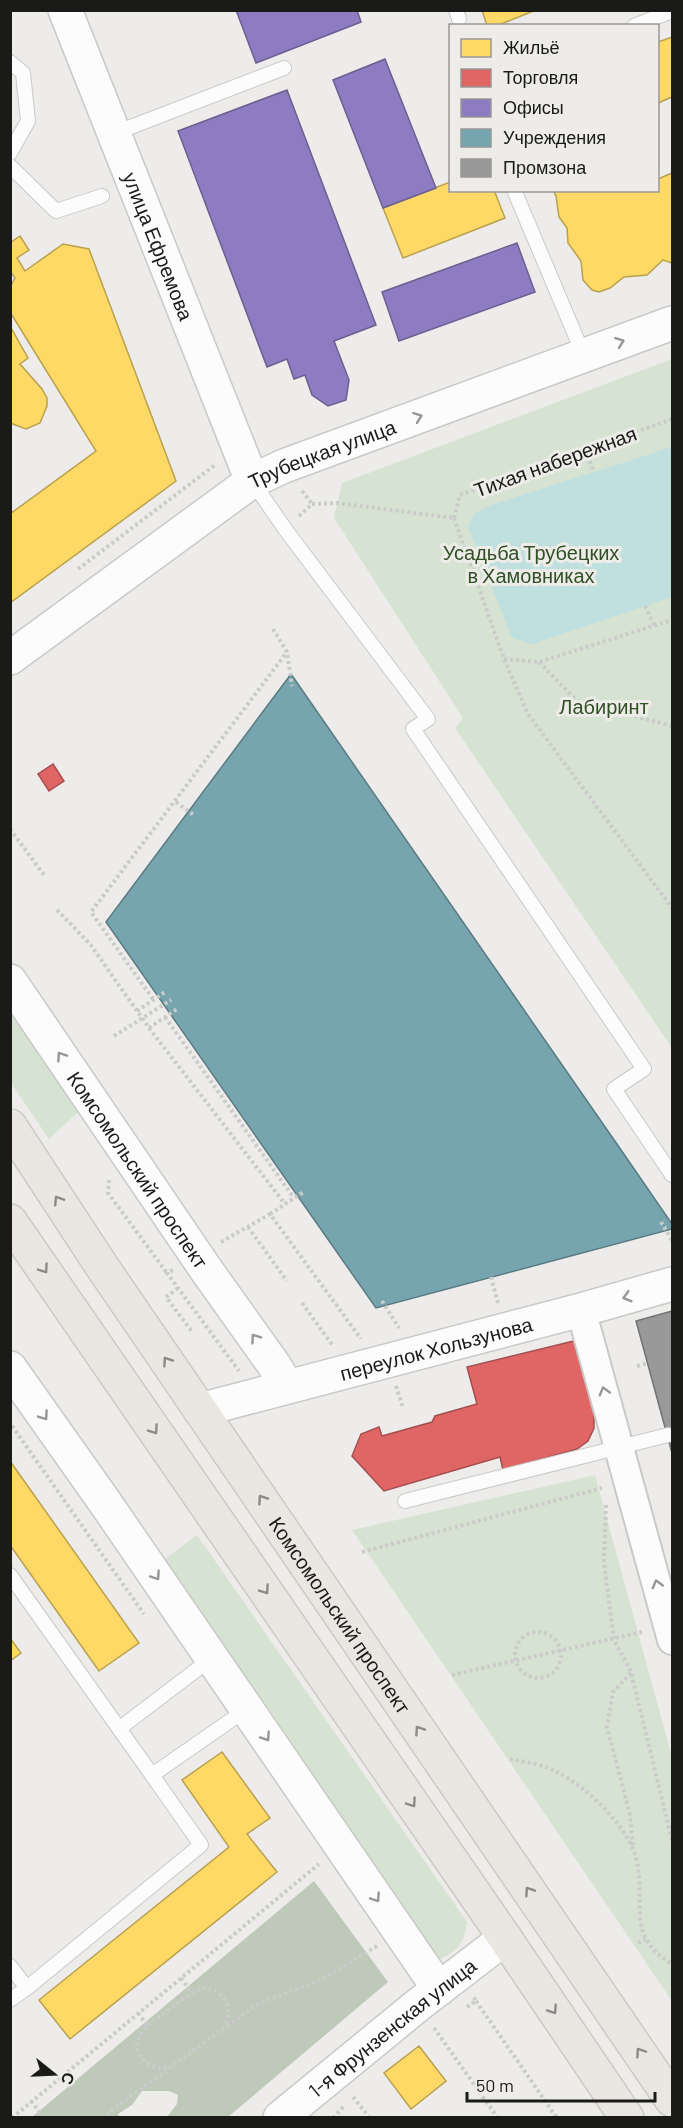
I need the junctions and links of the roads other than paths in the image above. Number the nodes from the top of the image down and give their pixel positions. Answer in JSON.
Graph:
{"nodes":[{"id":1,"x":65,"y":10,"type":"edge"},
{"id":2,"x":672,"y":11,"type":"edge"},
{"id":3,"x":639,"y":24,"type":"edge"},
{"id":4,"x":10,"y":62,"type":"edge"},
{"id":5,"x":284,"y":68,"type":"dead end"},
{"id":6,"x":115,"y":133,"type":"junction"},
{"id":7,"x":10,"y":153,"type":"edge"},
{"id":8,"x":10,"y":165,"type":"edge"},
{"id":9,"x":515,"y":192,"type":"edge"},
{"id":10,"x":102,"y":196,"type":"dead end"},
{"id":11,"x":672,"y":323,"type":"edge"},
{"id":12,"x":584,"y":356,"type":"junction"},
{"id":13,"x":252,"y":481,"type":"junction"},
{"id":14,"x":10,"y":658,"type":"edge"},
{"id":15,"x":10,"y":981,"type":"edge"},
{"id":16,"x":10,"y":1126,"type":"edge"},
{"id":17,"x":672,"y":1174,"type":"edge"},
{"id":18,"x":10,"y":1221,"type":"edge"},
{"id":19,"x":672,"y":1284,"type":"edge"},
{"id":20,"x":581,"y":1310,"type":"junction"},
{"id":21,"x":10,"y":1368,"type":"edge"},
{"id":22,"x":287,"y":1387,"type":"junction"},
{"id":23,"x":200,"y":1410,"type":"junction"},
{"id":24,"x":668,"y":1435,"type":"dead end"},
{"id":25,"x":620,"y":1447,"type":"junction"},
{"id":26,"x":405,"y":1501,"type":"dead end"},
{"id":27,"x":10,"y":1575,"type":"edge"},
{"id":28,"x":672,"y":1640,"type":"edge"},
{"id":29,"x":212,"y":1658,"type":"junction"},
{"id":30,"x":247,"y":1709,"type":"junction"},
{"id":31,"x":120,"y":1728,"type":"junction"},
{"id":32,"x":152,"y":1775,"type":"junction"},
{"id":33,"x":505,"y":1938,"type":"junction"},
{"id":34,"x":10,"y":1966,"type":"edge"},
{"id":35,"x":27,"y":1988,"type":"junction"},
{"id":36,"x":439,"y":1989,"type":"junction"},
{"id":37,"x":10,"y":2000,"type":"edge"},
{"id":38,"x":672,"y":2100,"type":"edge"},
{"id":39,"x":280,"y":2118,"type":"edge"},
{"id":40,"x":627,"y":2118,"type":"edge"}],
"edges":[{"from":1,"to":6,"type":"street","name":"улица Ефремова"},
{"from":2,"to":3,"type":"lane"},
{"from":4,"to":7,"type":"lane"},
{"from":5,"to":6,"type":"lane"},
{"from":6,"to":13,"type":"street","name":"улица Ефремова"},
{"from":8,"to":10,"type":"lane"},
{"from":9,"to":12,"type":"lane"},
{"from":12,"to":11,"type":"street","name":"Трубецкая улица","one_way":true},
{"from":13,"to":12,"type":"street","name":"Трубецкая улица","one_way":true},
{"from":13,"to":14,"type":"street","name":"Трубецкая улица"},
{"from":13,"to":17,"type":"lane"},
{"from":22,"to":15,"type":"street","name":"Комсомольский проспект","one_way":true},
{"from":23,"to":16,"type":"main road","name":"Комсомольский проспект","one_way":true},
{"from":18,"to":33,"type":"main road","one_way":true},
{"from":19,"to":20,"type":"street","name":"переулок Хользунова","one_way":true},
{"from":20,"to":22,"type":"street","name":"переулок Хользунова"},
{"from":25,"to":20,"type":"street","one_way":true},
{"from":21,"to":29,"type":"street","one_way":true},
{"from":22,"to":23,"type":"street","name":"переулок Хользунова"},
{"from":38,"to":23,"type":"main road","name":"Комсомольский проспект","one_way":true},
{"from":24,"to":25,"type":"lane"},
{"from":25,"to":26,"type":"lane"},
{"from":28,"to":25,"type":"street","one_way":true},
{"from":27,"to":31,"type":"lane"},
{"from":29,"to":30,"type":"street"},
{"from":29,"to":31,"type":"lane"},
{"from":30,"to":32,"type":"lane"},
{"from":30,"to":36,"type":"street","one_way":true},
{"from":31,"to":32,"type":"lane"},
{"from":32,"to":35,"type":"lane"},
{"from":33,"to":36,"type":"street","name":"1-я Фрунзенская улица"},
{"from":33,"to":40,"type":"main road","one_way":true},
{"from":34,"to":35,"type":"lane"},
{"from":35,"to":37,"type":"lane"},
{"from":36,"to":39,"type":"street","name":"1-я Фрунзенская улица"}]}
